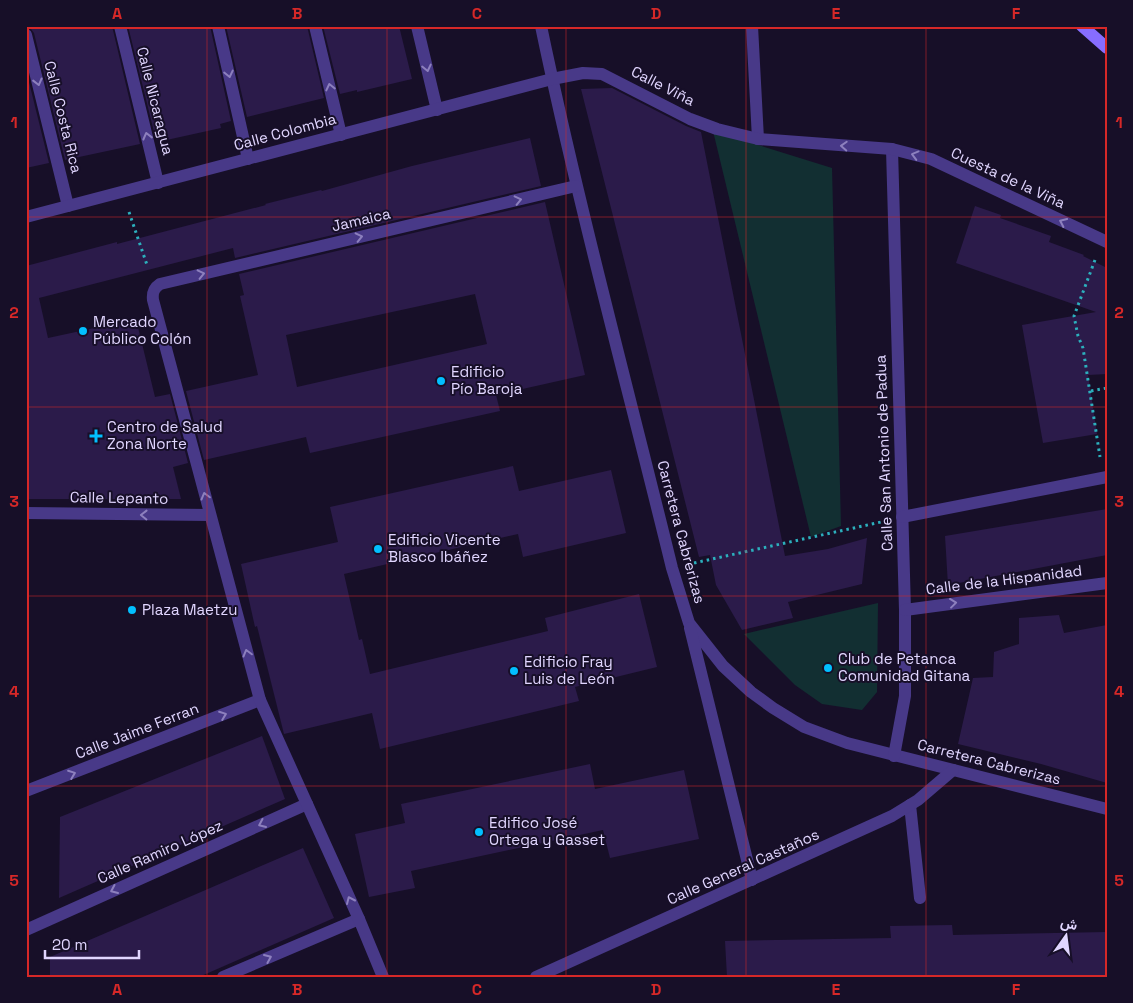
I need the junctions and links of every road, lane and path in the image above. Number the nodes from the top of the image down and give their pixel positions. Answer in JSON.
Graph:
{"nodes":[{"id":1,"x":120,"y":26,"type":"edge"},
{"id":2,"x":218,"y":26,"type":"edge"},
{"id":3,"x":315,"y":26,"type":"edge"},
{"id":4,"x":417,"y":26,"type":"edge"},
{"id":5,"x":541,"y":26,"type":"edge"},
{"id":6,"x":752,"y":26,"type":"edge"},
{"id":7,"x":1082,"y":26,"type":"edge"},
{"id":8,"x":26,"y":35,"type":"edge"},
{"id":9,"x":1107,"y":48,"type":"edge"},
{"id":10,"x":552,"y":80,"type":"junction"},
{"id":11,"x":437,"y":110,"type":"junction"},
{"id":12,"x":341,"y":135,"type":"junction"},
{"id":13,"x":758,"y":139,"type":"junction"},
{"id":14,"x":892,"y":149,"type":"junction"},
{"id":15,"x":248,"y":159,"type":"junction"},
{"id":16,"x":158,"y":183,"type":"junction"},
{"id":17,"x":576,"y":186,"type":"junction"},
{"id":18,"x":123,"y":192,"type":"junction"},
{"id":19,"x":68,"y":206,"type":"junction"},
{"id":20,"x":26,"y":217,"type":"edge"},
{"id":21,"x":1104,"y":241,"type":"edge"},
{"id":22,"x":155,"y":288,"type":"junction"},
{"id":23,"x":1107,"y":388,"type":"edge"},
{"id":24,"x":1091,"y":391,"type":"junction"},
{"id":25,"x":1105,"y":477,"type":"edge"},
{"id":26,"x":26,"y":513,"type":"edge"},
{"id":27,"x":210,"y":515,"type":"junction"},
{"id":28,"x":902,"y":517,"type":"junction"},
{"id":29,"x":672,"y":568,"type":"junction"},
{"id":30,"x":1107,"y":583,"type":"edge"},
{"id":31,"x":905,"y":610,"type":"junction"},
{"id":32,"x":689,"y":623,"type":"junction"},
{"id":33,"x":260,"y":700,"type":"junction"},
{"id":34,"x":894,"y":756,"type":"junction"},
{"id":35,"x":953,"y":770,"type":"junction"},
{"id":36,"x":26,"y":791,"type":"edge"},
{"id":37,"x":307,"y":804,"type":"junction"},
{"id":38,"x":910,"y":805,"type":"junction"},
{"id":39,"x":1107,"y":809,"type":"edge"},
{"id":40,"x":752,"y":880,"type":"junction"},
{"id":41,"x":920,"y":898,"type":"dead end"},
{"id":42,"x":359,"y":919,"type":"junction"},
{"id":43,"x":26,"y":930,"type":"edge"},
{"id":44,"x":223,"y":977,"type":"edge"},
{"id":45,"x":383,"y":977,"type":"edge"},
{"id":46,"x":536,"y":977,"type":"edge"}],
"edges":[{"from":16,"to":1,"type":"street","name":"Calle Nicaragua","one_way":true},
{"from":2,"to":15,"type":"street","one_way":true},
{"from":12,"to":3,"type":"street","one_way":true},
{"from":4,"to":11,"type":"street","one_way":true},
{"from":5,"to":10,"type":"street","name":"Carretera Cabrerizas"},
{"from":6,"to":13,"type":"street"},
{"from":7,"to":9,"type":"main road"},
{"from":8,"to":19,"type":"street","name":"Calle Costa Rica","one_way":true},
{"from":10,"to":11,"type":"street","name":"Calle Colombia"},
{"from":10,"to":13,"type":"street","name":"Calle Viña"},
{"from":10,"to":17,"type":"street","name":"Carretera Cabrerizas"},
{"from":11,"to":12,"type":"street","name":"Calle Colombia"},
{"from":12,"to":15,"type":"street","name":"Calle Colombia"},
{"from":14,"to":13,"type":"street","name":"Calle Viña","one_way":true},
{"from":21,"to":14,"type":"street","name":"Cuesta de la Viña","one_way":true},
{"from":14,"to":28,"type":"street","name":"Calle San Antonio de Padua"},
{"from":15,"to":16,"type":"street","name":"Calle Colombia"},
{"from":16,"to":18,"type":"street","name":"Calle Colombia"},
{"from":22,"to":17,"type":"street","name":"Jamaica","one_way":true},
{"from":17,"to":29,"type":"street","name":"Carretera Cabrerizas"},
{"from":18,"to":19,"type":"street","name":"Calle Colombia"},
{"from":18,"to":22,"type":"path"},
{"from":19,"to":20,"type":"street","name":"Calle Colombia"},
{"from":21,"to":24,"type":"path"},
{"from":27,"to":22,"type":"street","one_way":true},
{"from":23,"to":24,"type":"path"},
{"from":24,"to":25,"type":"path"},
{"from":25,"to":28,"type":"street"},
{"from":27,"to":26,"type":"street","name":"Calle Lepanto","one_way":true},
{"from":33,"to":27,"type":"street","one_way":true},
{"from":28,"to":29,"type":"path"},
{"from":28,"to":31,"type":"street","name":"Calle San Antonio de Padua"},
{"from":29,"to":32,"type":"street","name":"Carretera Cabrerizas"},
{"from":31,"to":30,"type":"street","name":"Calle de la Hispanidad","one_way":true},
{"from":31,"to":34,"type":"street","name":"Calle San Antonio de Padua"},
{"from":32,"to":34,"type":"street","name":"Carretera Cabrerizas"},
{"from":32,"to":40,"type":"street"},
{"from":36,"to":33,"type":"street","name":"Calle Jaime Ferran","one_way":true},
{"from":33,"to":37,"type":"street"},
{"from":34,"to":35,"type":"street","name":"Carretera Cabrerizas"},
{"from":35,"to":38,"type":"street","name":"Calle General Castaños"},
{"from":35,"to":39,"type":"street","name":"Carretera Cabrerizas"},
{"from":42,"to":37,"type":"street","one_way":true},
{"from":37,"to":43,"type":"street","name":"Calle Ramiro López","one_way":true},
{"from":38,"to":40,"type":"street","name":"Calle General Castaños"},
{"from":38,"to":41,"type":"street"},
{"from":40,"to":46,"type":"street","name":"Calle General Castaños"},
{"from":44,"to":42,"type":"street","one_way":true},
{"from":42,"to":45,"type":"street"}]}
